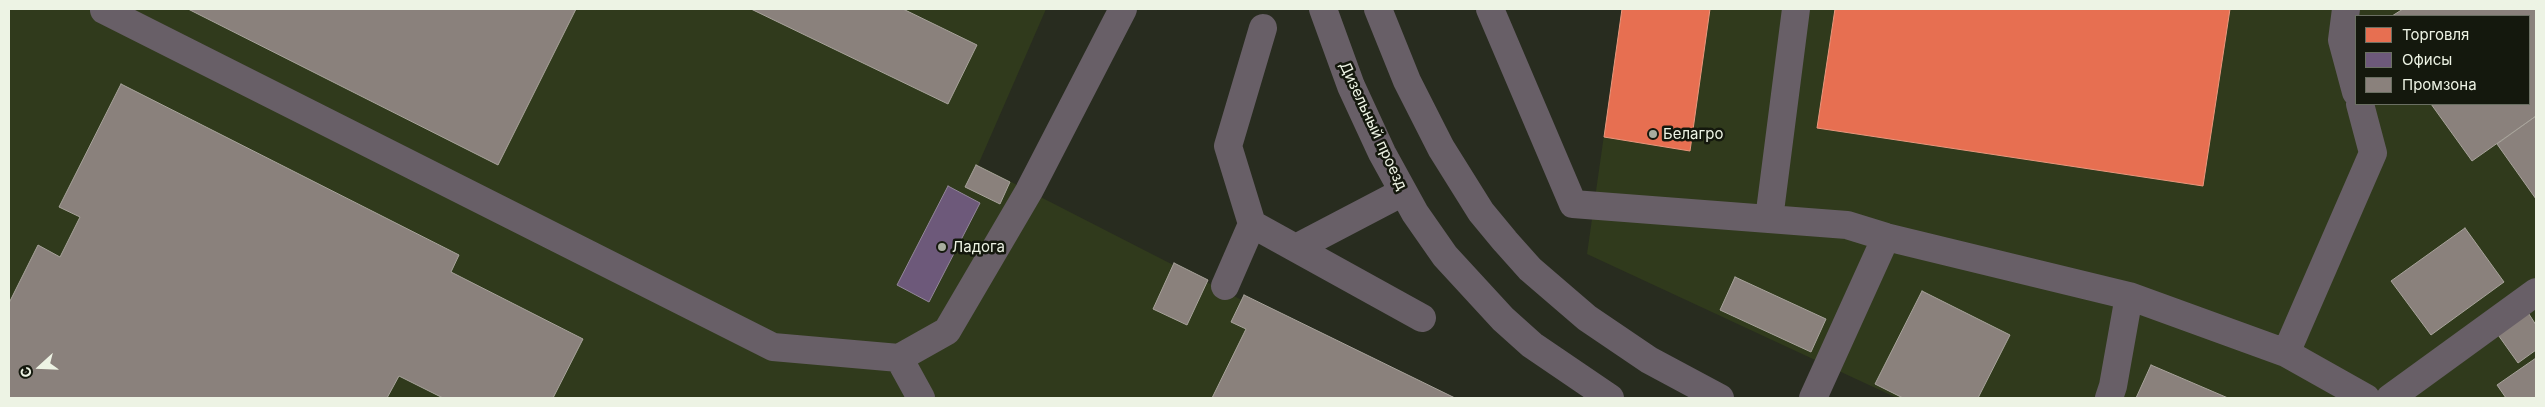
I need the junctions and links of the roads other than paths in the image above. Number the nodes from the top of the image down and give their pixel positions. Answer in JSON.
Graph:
{"nodes":[{"id":1,"x":1123,"y":9,"type":"edge"},
{"id":2,"x":1323,"y":9,"type":"edge"},
{"id":3,"x":1378,"y":9,"type":"edge"},
{"id":4,"x":1490,"y":9,"type":"edge"},
{"id":5,"x":1796,"y":9,"type":"edge"},
{"id":6,"x":2346,"y":9,"type":"edge"},
{"id":7,"x":104,"y":10,"type":"dead end"},
{"id":8,"x":1263,"y":28,"type":"dead end"},
{"id":9,"x":2355,"y":88,"type":"edge"},
{"id":10,"x":2360,"y":105,"type":"edge"},
{"id":11,"x":1403,"y":192,"type":"junction"},
{"id":12,"x":1769,"y":219,"type":"junction"},
{"id":13,"x":1252,"y":224,"type":"junction"},
{"id":14,"x":1886,"y":237,"type":"junction"},
{"id":15,"x":1296,"y":248,"type":"junction"},
{"id":16,"x":1225,"y":286,"type":"dead end"},
{"id":17,"x":2536,"y":292,"type":"edge"},
{"id":18,"x":2129,"y":296,"type":"junction"},
{"id":19,"x":1422,"y":318,"type":"dead end"},
{"id":20,"x":2286,"y":353,"type":"junction"},
{"id":21,"x":899,"y":358,"type":"junction"},
{"id":22,"x":921,"y":398,"type":"edge"},
{"id":23,"x":1610,"y":398,"type":"edge"},
{"id":24,"x":1720,"y":398,"type":"edge"},
{"id":25,"x":1813,"y":398,"type":"edge"},
{"id":26,"x":2108,"y":398,"type":"edge"},
{"id":27,"x":2366,"y":398,"type":"edge"},
{"id":28,"x":2390,"y":398,"type":"edge"}],
"edges":[{"from":1,"to":21,"type":"street"},
{"from":2,"to":11,"type":"street","name":"Дизельный проезд"},
{"from":3,"to":24,"type":"street"},
{"from":4,"to":12,"type":"street"},
{"from":5,"to":12,"type":"street"},
{"from":6,"to":9,"type":"street"},
{"from":7,"to":21,"type":"street"},
{"from":8,"to":13,"type":"street"},
{"from":10,"to":20,"type":"street"},
{"from":11,"to":15,"type":"street"},
{"from":11,"to":23,"type":"street","name":"Дизельный проезд"},
{"from":12,"to":14,"type":"street"},
{"from":13,"to":15,"type":"street"},
{"from":13,"to":16,"type":"street"},
{"from":14,"to":18,"type":"street"},
{"from":14,"to":25,"type":"street"},
{"from":15,"to":19,"type":"street"},
{"from":17,"to":28,"type":"street"},
{"from":18,"to":20,"type":"street"},
{"from":18,"to":26,"type":"street"},
{"from":20,"to":27,"type":"street"},
{"from":21,"to":22,"type":"street"}]}
